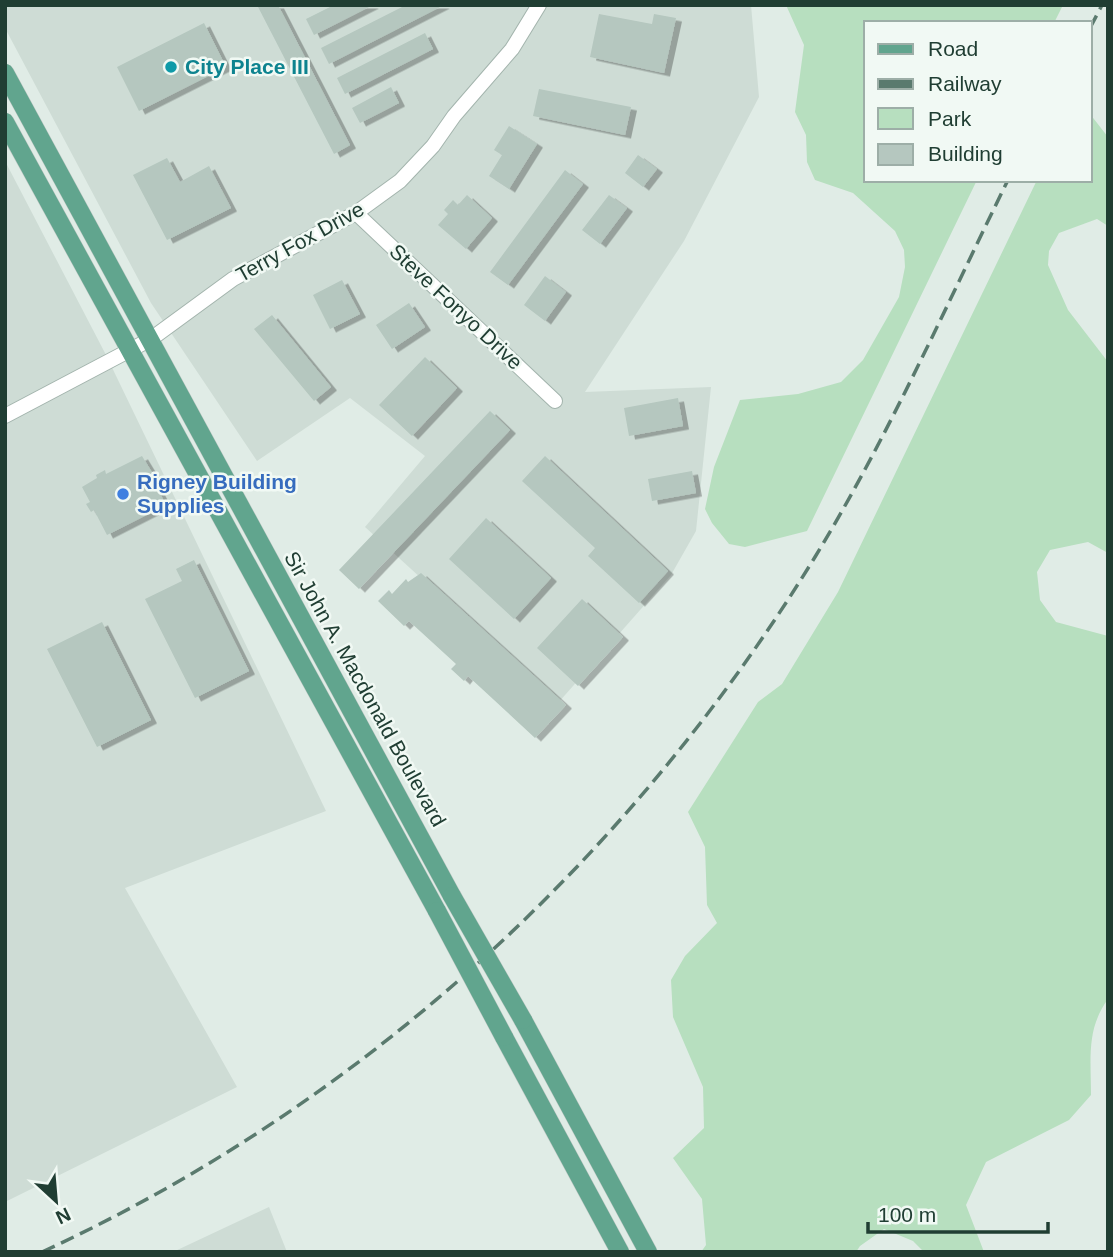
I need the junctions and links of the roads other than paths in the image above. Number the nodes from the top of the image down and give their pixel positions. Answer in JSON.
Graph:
{"nodes":[{"id":1,"x":539,"y":5,"type":"edge"},
{"id":2,"x":5,"y":73,"type":"edge"},
{"id":3,"x":5,"y":122,"type":"edge"},
{"id":4,"x":356,"y":213,"type":"junction"},
{"id":5,"x":150,"y":339,"type":"junction"},
{"id":6,"x":130,"y":350,"type":"junction"},
{"id":7,"x":555,"y":401,"type":"dead end"},
{"id":8,"x":5,"y":416,"type":"edge"},
{"id":9,"x":620,"y":1252,"type":"edge"},
{"id":10,"x":648,"y":1252,"type":"edge"}],
"edges":[{"from":1,"to":4,"type":"street","name":"Terry Fox Drive"},
{"from":2,"to":5,"type":"main road","name":"Sir John A. Macdonald Boulevard"},
{"from":3,"to":6,"type":"main road","name":"Sir John A. Macdonald Boulevard"},
{"from":4,"to":5,"type":"street","name":"Terry Fox Drive"},
{"from":4,"to":7,"type":"street","name":"Steve Fonyo Drive"},
{"from":5,"to":6,"type":"street","name":"Terry Fox Drive"},
{"from":5,"to":10,"type":"main road","name":"Sir John A. Macdonald Boulevard","bridge":true},
{"from":6,"to":8,"type":"street","name":"Terry Fox Drive"},
{"from":6,"to":9,"type":"main road","name":"Sir John A. Macdonald Boulevard","bridge":true}]}
